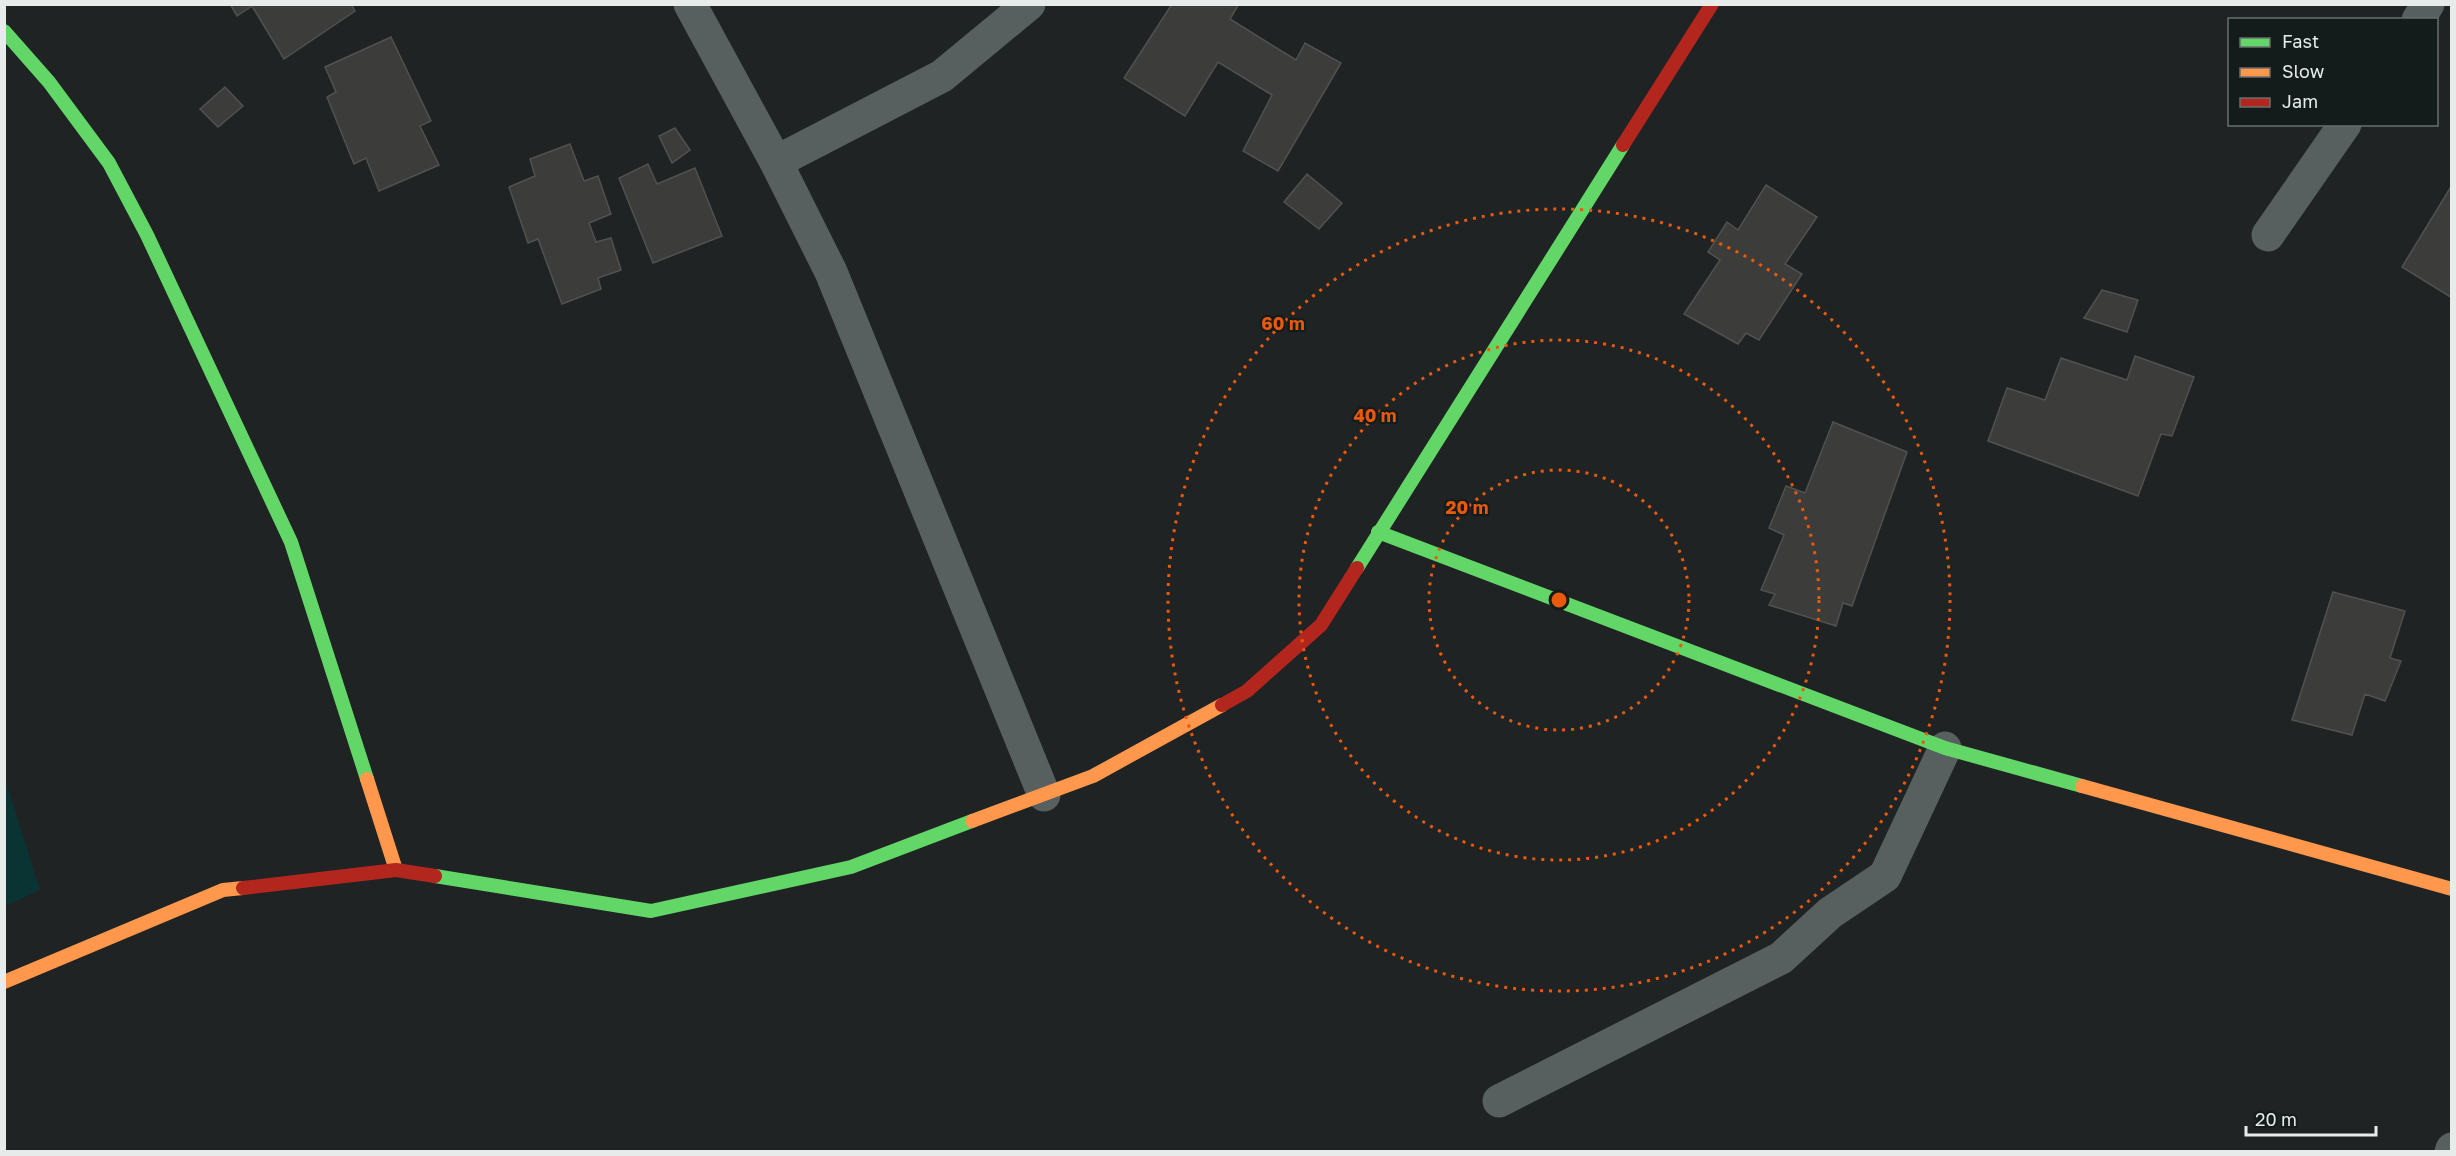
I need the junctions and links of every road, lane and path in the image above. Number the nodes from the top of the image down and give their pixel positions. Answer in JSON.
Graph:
{"nodes":[{"id":1,"x":690,"y":4,"type":"edge"},
{"id":2,"x":1029,"y":4,"type":"edge"},
{"id":3,"x":1712,"y":4,"type":"edge"},
{"id":4,"x":2428,"y":4,"type":"edge"},
{"id":5,"x":2419,"y":18,"type":"edge"},
{"id":6,"x":4,"y":31,"type":"edge"},
{"id":7,"x":2344,"y":126,"type":"edge"},
{"id":8,"x":777,"y":162,"type":"junction"},
{"id":9,"x":2268,"y":235,"type":"dead end"},
{"id":10,"x":1378,"y":532,"type":"junction"},
{"id":11,"x":1945,"y":748,"type":"junction"},
{"id":12,"x":1044,"y":795,"type":"junction"},
{"id":13,"x":396,"y":870,"type":"junction"},
{"id":14,"x":2451,"y":889,"type":"edge"},
{"id":15,"x":4,"y":982,"type":"edge"},
{"id":16,"x":1499,"y":1101,"type":"dead end"}],
"edges":[{"from":1,"to":8,"type":"street"},
{"from":2,"to":8,"type":"street"},
{"from":3,"to":10,"type":"street"},
{"from":4,"to":5,"type":"street"},
{"from":6,"to":13,"type":"street"},
{"from":7,"to":9,"type":"street"},
{"from":8,"to":12,"type":"street"},
{"from":10,"to":11,"type":"street"},
{"from":10,"to":12,"type":"street"},
{"from":11,"to":14,"type":"street"},
{"from":11,"to":16,"type":"street"},
{"from":12,"to":13,"type":"street"},
{"from":13,"to":15,"type":"street"}]}
